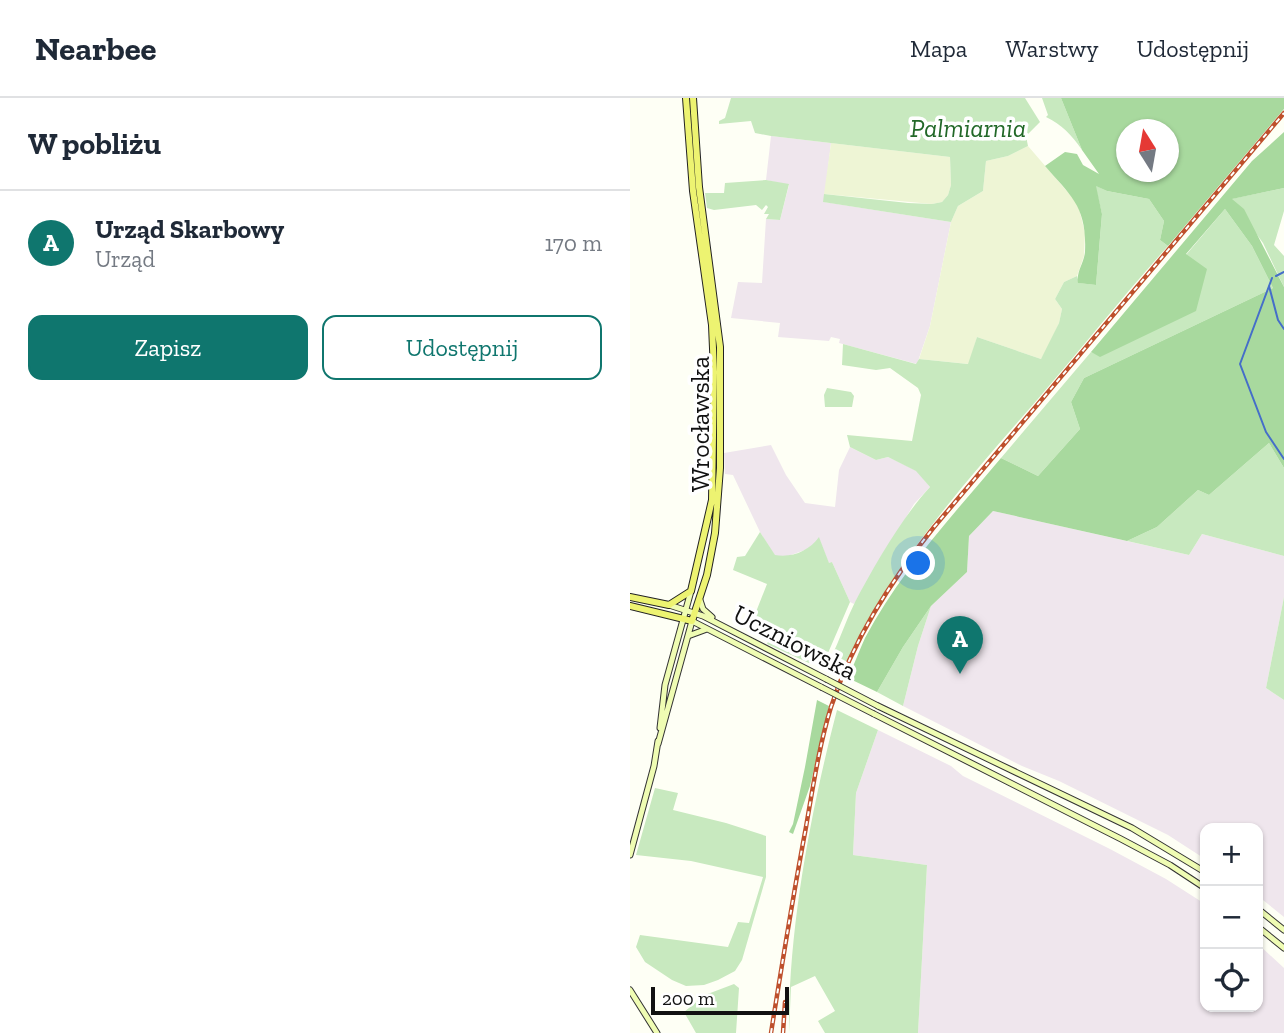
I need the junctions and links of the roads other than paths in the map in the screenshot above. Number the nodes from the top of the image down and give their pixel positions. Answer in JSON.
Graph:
{"nodes":[{"id":1,"x":687,"y":98,"type":"edge"},
{"id":2,"x":693,"y":98,"type":"edge"},
{"id":3,"x":691,"y":592,"type":"junction"},
{"id":4,"x":630,"y":597,"type":"edge"},
{"id":5,"x":700,"y":600,"type":"junction"},
{"id":6,"x":670,"y":605,"type":"junction"},
{"id":7,"x":630,"y":606,"type":"edge"},
{"id":8,"x":686,"y":609,"type":"junction"},
{"id":9,"x":659,"y":612,"type":"junction"},
{"id":10,"x":695,"y":612,"type":"junction"},
{"id":11,"x":683,"y":618,"type":"junction"},
{"id":12,"x":692,"y":621,"type":"junction"},
{"id":13,"x":719,"y":624,"type":"junction"},
{"id":14,"x":707,"y":629,"type":"junction"},
{"id":15,"x":680,"y":631,"type":"junction"},
{"id":16,"x":688,"y":636,"type":"junction"},
{"id":17,"x":937,"y":733,"type":"junction"},
{"id":18,"x":929,"y":742,"type":"junction"},
{"id":19,"x":658,"y":744,"type":"junction"},
{"id":20,"x":1068,"y":797,"type":"junction"},
{"id":21,"x":1063,"y":810,"type":"junction"},
{"id":22,"x":630,"y":855,"type":"edge"},
{"id":23,"x":1200,"y":869,"type":"edge"},
{"id":24,"x":1202,"y":886,"type":"edge"},
{"id":25,"x":1263,"y":913,"type":"edge"},
{"id":26,"x":1284,"y":930,"type":"edge"},
{"id":27,"x":1263,"y":931,"type":"edge"},
{"id":28,"x":1284,"y":948,"type":"edge"},
{"id":29,"x":630,"y":990,"type":"edge"},
{"id":30,"x":657,"y":1033,"type":"edge"}],
"edges":[{"from":1,"to":3,"type":"main road","name":"Wrocławska"},
{"from":2,"to":5,"type":"main road","name":"Wrocławska"},
{"from":3,"to":6,"type":"main road"},
{"from":3,"to":8,"type":"main road","name":"Wrocławska"},
{"from":4,"to":6,"type":"main road"},
{"from":5,"to":10,"type":"main road","name":"Wrocławska"},
{"from":5,"to":13,"type":"main road"},
{"from":6,"to":8,"type":"main road","name":"Uczniowska"},
{"from":7,"to":9,"type":"main road"},
{"from":8,"to":10,"type":"main road","name":"Uczniowska"},
{"from":8,"to":11,"type":"main road","name":"Wrocławska"},
{"from":9,"to":11,"type":"main road"},
{"from":9,"to":15,"type":"main road"},
{"from":10,"to":12,"type":"main road","name":"Wrocławska"},
{"from":10,"to":13,"type":"main road","name":"Uczniowska"},
{"from":11,"to":12,"type":"main road"},
{"from":11,"to":15,"type":"main road","name":"Wrocławska"},
{"from":12,"to":14,"type":"main road","name":"Uczniowska"},
{"from":12,"to":16,"type":"main road","name":"Wrocławska"},
{"from":13,"to":17,"type":"main road","name":"Uczniowska","bridge":true},
{"from":14,"to":16,"type":"main road"},
{"from":14,"to":18,"type":"main road","name":"Uczniowska","bridge":true},
{"from":15,"to":19,"type":"main road","name":"Wrocławska"},
{"from":16,"to":19,"type":"main road","name":"Wrocławska"},
{"from":17,"to":18,"type":"main road"},
{"from":17,"to":20,"type":"main road","name":"Uczniowska"},
{"from":18,"to":21,"type":"main road","name":"Uczniowska"},
{"from":19,"to":22,"type":"main road","name":"Wrocławska"},
{"from":20,"to":21,"type":"main road"},
{"from":20,"to":23,"type":"main road","name":"Uczniowska"},
{"from":21,"to":24,"type":"main road","name":"Uczniowska"},
{"from":25,"to":26,"type":"main road"},
{"from":27,"to":28,"type":"main road"},
{"from":29,"to":30,"type":"main road"}]}
